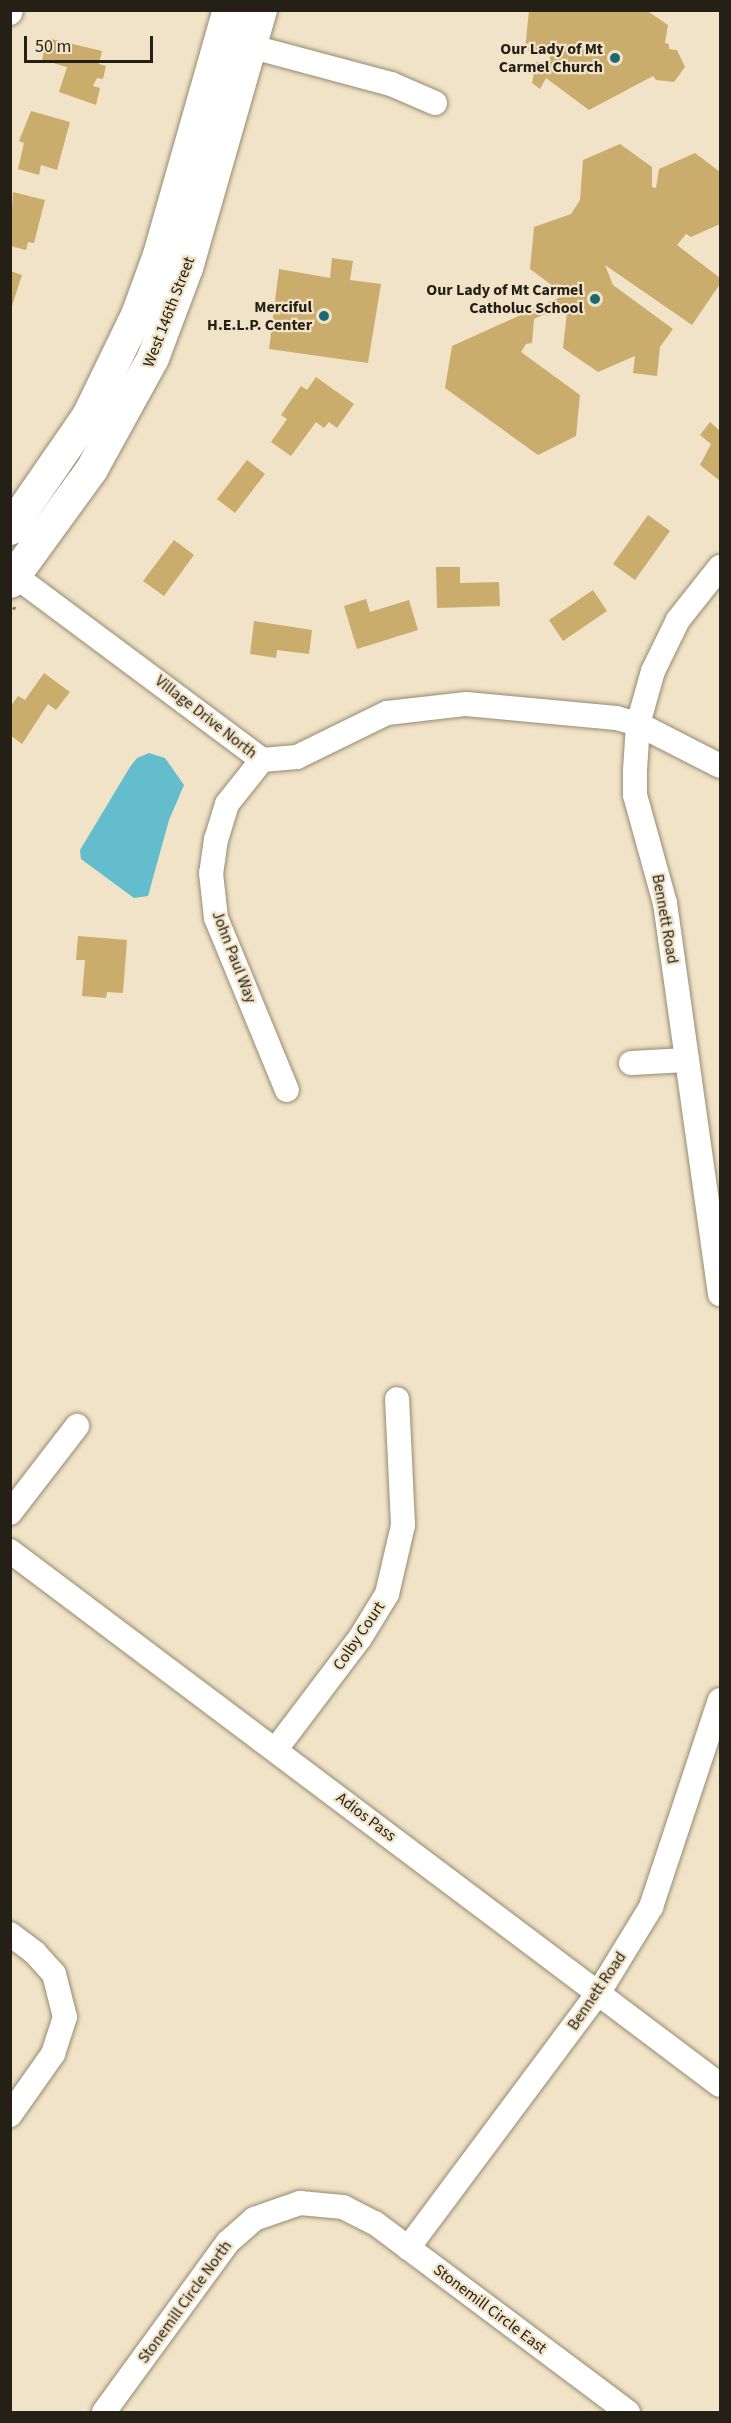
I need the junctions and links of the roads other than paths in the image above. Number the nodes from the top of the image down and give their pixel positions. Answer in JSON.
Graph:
{"nodes":[{"id":1,"x":261,"y":10,"type":"edge"},
{"id":2,"x":225,"y":24,"type":"edge"},
{"id":3,"x":251,"y":46,"type":"junction"},
{"id":4,"x":435,"y":102,"type":"dead end"},
{"id":5,"x":10,"y":529,"type":"edge"},
{"id":6,"x":720,"y":567,"type":"edge"},
{"id":7,"x":12,"y":585,"type":"edge"},
{"id":8,"x":638,"y":724,"type":"junction"},
{"id":9,"x":262,"y":760,"type":"junction"},
{"id":10,"x":720,"y":766,"type":"edge"},
{"id":11,"x":687,"y":1060,"type":"junction"},
{"id":12,"x":631,"y":1063,"type":"dead end"},
{"id":13,"x":287,"y":1090,"type":"dead end"},
{"id":14,"x":720,"y":1294,"type":"edge"},
{"id":15,"x":397,"y":1399,"type":"dead end"},
{"id":16,"x":77,"y":1426,"type":"dead end"},
{"id":17,"x":10,"y":1513,"type":"edge"},
{"id":18,"x":10,"y":1551,"type":"edge"},
{"id":19,"x":720,"y":1700,"type":"edge"},
{"id":20,"x":276,"y":1749,"type":"junction"},
{"id":21,"x":10,"y":1934,"type":"edge"},
{"id":22,"x":599,"y":1992,"type":"junction"},
{"id":23,"x":720,"y":2085,"type":"edge"},
{"id":24,"x":10,"y":2115,"type":"edge"},
{"id":25,"x":350,"y":2210,"type":"joint"},
{"id":26,"x":408,"y":2247,"type":"junction"},
{"id":27,"x":104,"y":2412,"type":"edge"},
{"id":28,"x":628,"y":2412,"type":"edge"}],
"edges":[{"from":1,"to":3,"type":"main road","name":"West 146th Street"},
{"from":2,"to":3,"type":"street"},
{"from":2,"to":5,"type":"main road","name":"West 146th Street"},
{"from":3,"to":4,"type":"street"},
{"from":3,"to":7,"type":"main road","name":"West 146th Street"},
{"from":6,"to":8,"type":"street","name":"Bennett Road"},
{"from":7,"to":9,"type":"street","name":"Village Drive North"},
{"from":8,"to":9,"type":"street","name":"Village Drive North"},
{"from":8,"to":10,"type":"street","name":"Village Drive North"},
{"from":8,"to":11,"type":"street","name":"Bennett Road"},
{"from":9,"to":13,"type":"street","name":"John Paul Way"},
{"from":11,"to":12,"type":"street"},
{"from":11,"to":14,"type":"street","name":"Bennett Road"},
{"from":15,"to":20,"type":"street","name":"Colby Court"},
{"from":16,"to":17,"type":"street"},
{"from":18,"to":20,"type":"street","name":"Adios Pass"},
{"from":19,"to":22,"type":"street","name":"Bennett Road"},
{"from":20,"to":22,"type":"street","name":"Adios Pass"},
{"from":21,"to":24,"type":"street"},
{"from":22,"to":23,"type":"street","name":"Adios Pass"},
{"from":22,"to":26,"type":"street","name":"Bennett Road"},
{"from":25,"to":26,"type":"street","name":"Stonemill Circle East"},
{"from":25,"to":27,"type":"street","name":"Stonemill Circle North"},
{"from":26,"to":28,"type":"street","name":"Stonemill Circle East"}]}
